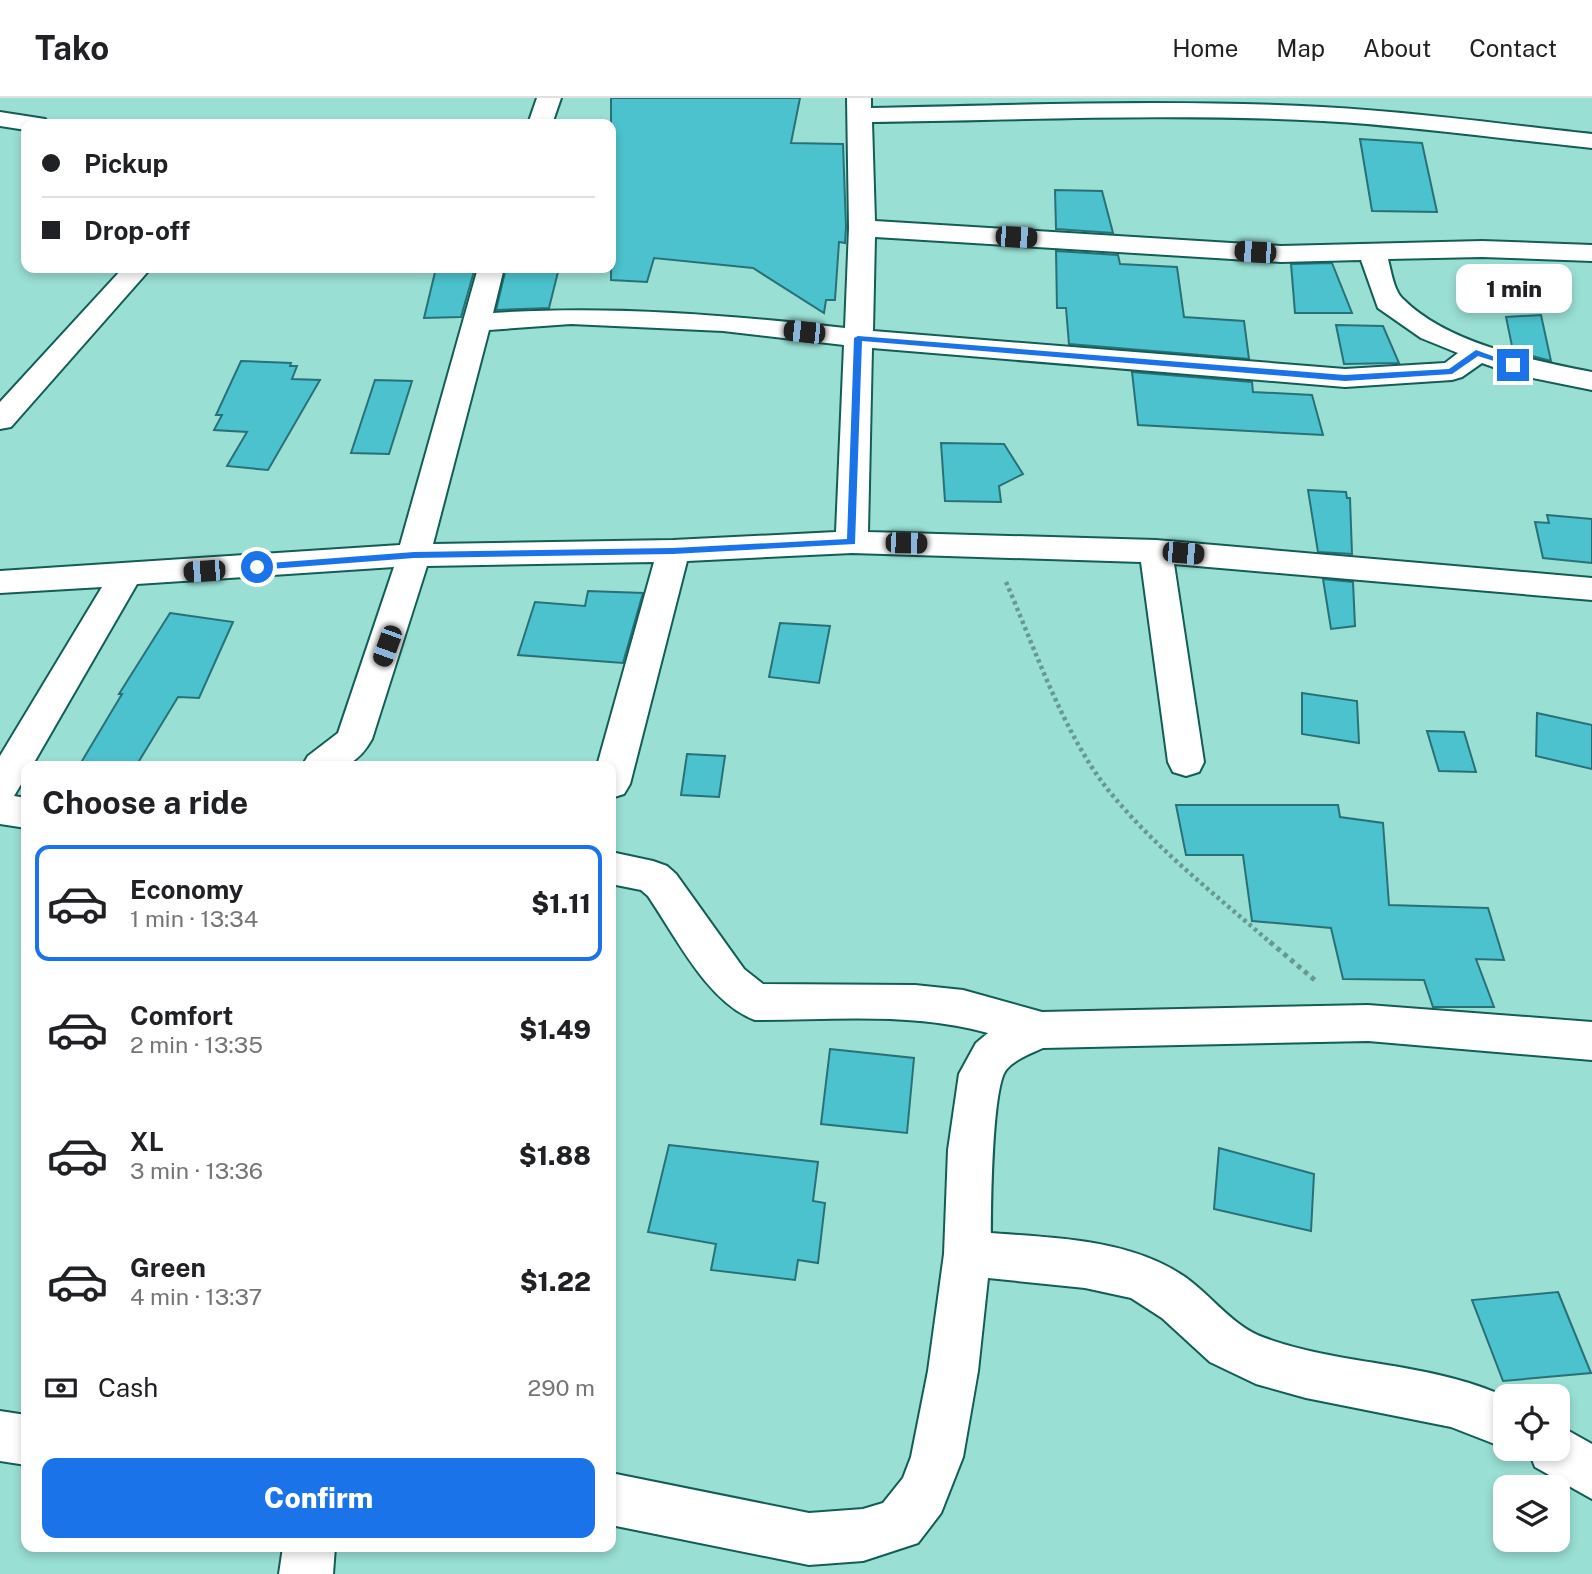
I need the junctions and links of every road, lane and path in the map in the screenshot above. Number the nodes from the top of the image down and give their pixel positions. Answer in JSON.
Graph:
{"nodes":[{"id":1,"x":549,"y":98,"type":"edge"},
{"id":2,"x":1048,"y":105,"type":"edge"},
{"id":3,"x":859,"y":106,"type":"edge"},
{"id":4,"x":1311,"y":106,"type":"edge"},
{"id":5,"x":0,"y":119,"type":"edge"},
{"id":6,"x":542,"y":119,"type":"edge"},
{"id":7,"x":21,"y":122,"type":"edge"},
{"id":8,"x":1592,"y":141,"type":"edge"},
{"id":9,"x":862,"y":228,"type":"junction"},
{"id":10,"x":1373,"y":251,"type":"junction"},
{"id":11,"x":1592,"y":253,"type":"edge"},
{"id":12,"x":133,"y":273,"type":"edge"},
{"id":13,"x":490,"y":273,"type":"edge"},
{"id":14,"x":477,"y":323,"type":"junction"},
{"id":15,"x":858,"y":338,"type":"junction"},
{"id":16,"x":1476,"y":353,"type":"junction"},
{"id":17,"x":1592,"y":381,"type":"edge"},
{"id":18,"x":0,"y":420,"type":"edge"},
{"id":19,"x":852,"y":542,"type":"junction"},
{"id":20,"x":987,"y":544,"type":"junction"},
{"id":21,"x":673,"y":551,"type":"junction"},
{"id":22,"x":1156,"y":551,"type":"junction"},
{"id":23,"x":414,"y":555,"type":"junction"},
{"id":24,"x":125,"y":576,"type":"junction"},
{"id":25,"x":0,"y":582,"type":"edge"},
{"id":26,"x":1592,"y":589,"type":"edge"},
{"id":27,"x":328,"y":761,"type":"edge"},
{"id":28,"x":1186,"y":762,"type":"dead end"},
{"id":29,"x":616,"y":765,"type":"edge"},
{"id":30,"x":0,"y":788,"type":"edge"},
{"id":31,"x":0,"y":809,"type":"edge"},
{"id":32,"x":21,"y":812,"type":"edge"},
{"id":33,"x":616,"y":869,"type":"edge"},
{"id":34,"x":1368,"y":1023,"type":"junction"},
{"id":35,"x":1042,"y":1030,"type":"junction"},
{"id":36,"x":1592,"y":1041,"type":"edge"},
{"id":37,"x":967,"y":1254,"type":"junction"},
{"id":38,"x":1493,"y":1419,"type":"edge"},
{"id":39,"x":0,"y":1436,"type":"edge"},
{"id":40,"x":21,"y":1439,"type":"edge"},
{"id":41,"x":1570,"y":1459,"type":"edge"},
{"id":42,"x":1592,"y":1473,"type":"edge"},
{"id":43,"x":616,"y":1500,"type":"edge"},
{"id":44,"x":308,"y":1552,"type":"edge"},
{"id":45,"x":306,"y":1574,"type":"edge"}],
"edges":[{"from":1,"to":6,"type":"street"},
{"from":2,"to":3,"type":"street"},
{"from":2,"to":4,"type":"street"},
{"from":3,"to":9,"type":"street"},
{"from":4,"to":8,"type":"street"},
{"from":5,"to":7,"type":"street"},
{"from":9,"to":10,"type":"street"},
{"from":9,"to":15,"type":"street"},
{"from":10,"to":11,"type":"street"},
{"from":10,"to":16,"type":"street"},
{"from":12,"to":18,"type":"street"},
{"from":13,"to":14,"type":"street"},
{"from":14,"to":15,"type":"street"},
{"from":14,"to":23,"type":"street"},
{"from":15,"to":16,"type":"street"},
{"from":15,"to":19,"type":"street"},
{"from":16,"to":17,"type":"street"},
{"from":19,"to":20,"type":"street"},
{"from":19,"to":21,"type":"street"},
{"from":20,"to":22,"type":"street"},
{"from":20,"to":34,"type":"path"},
{"from":21,"to":23,"type":"street"},
{"from":21,"to":29,"type":"street"},
{"from":22,"to":26,"type":"street"},
{"from":22,"to":28,"type":"street"},
{"from":23,"to":24,"type":"street"},
{"from":23,"to":27,"type":"street"},
{"from":24,"to":25,"type":"street"},
{"from":24,"to":30,"type":"street"},
{"from":31,"to":32,"type":"street"},
{"from":33,"to":35,"type":"street"},
{"from":34,"to":35,"type":"street"},
{"from":34,"to":36,"type":"street"},
{"from":35,"to":37,"type":"street"},
{"from":37,"to":38,"type":"street"},
{"from":37,"to":43,"type":"street"},
{"from":39,"to":40,"type":"street"},
{"from":41,"to":42,"type":"street"},
{"from":44,"to":45,"type":"street"}]}
